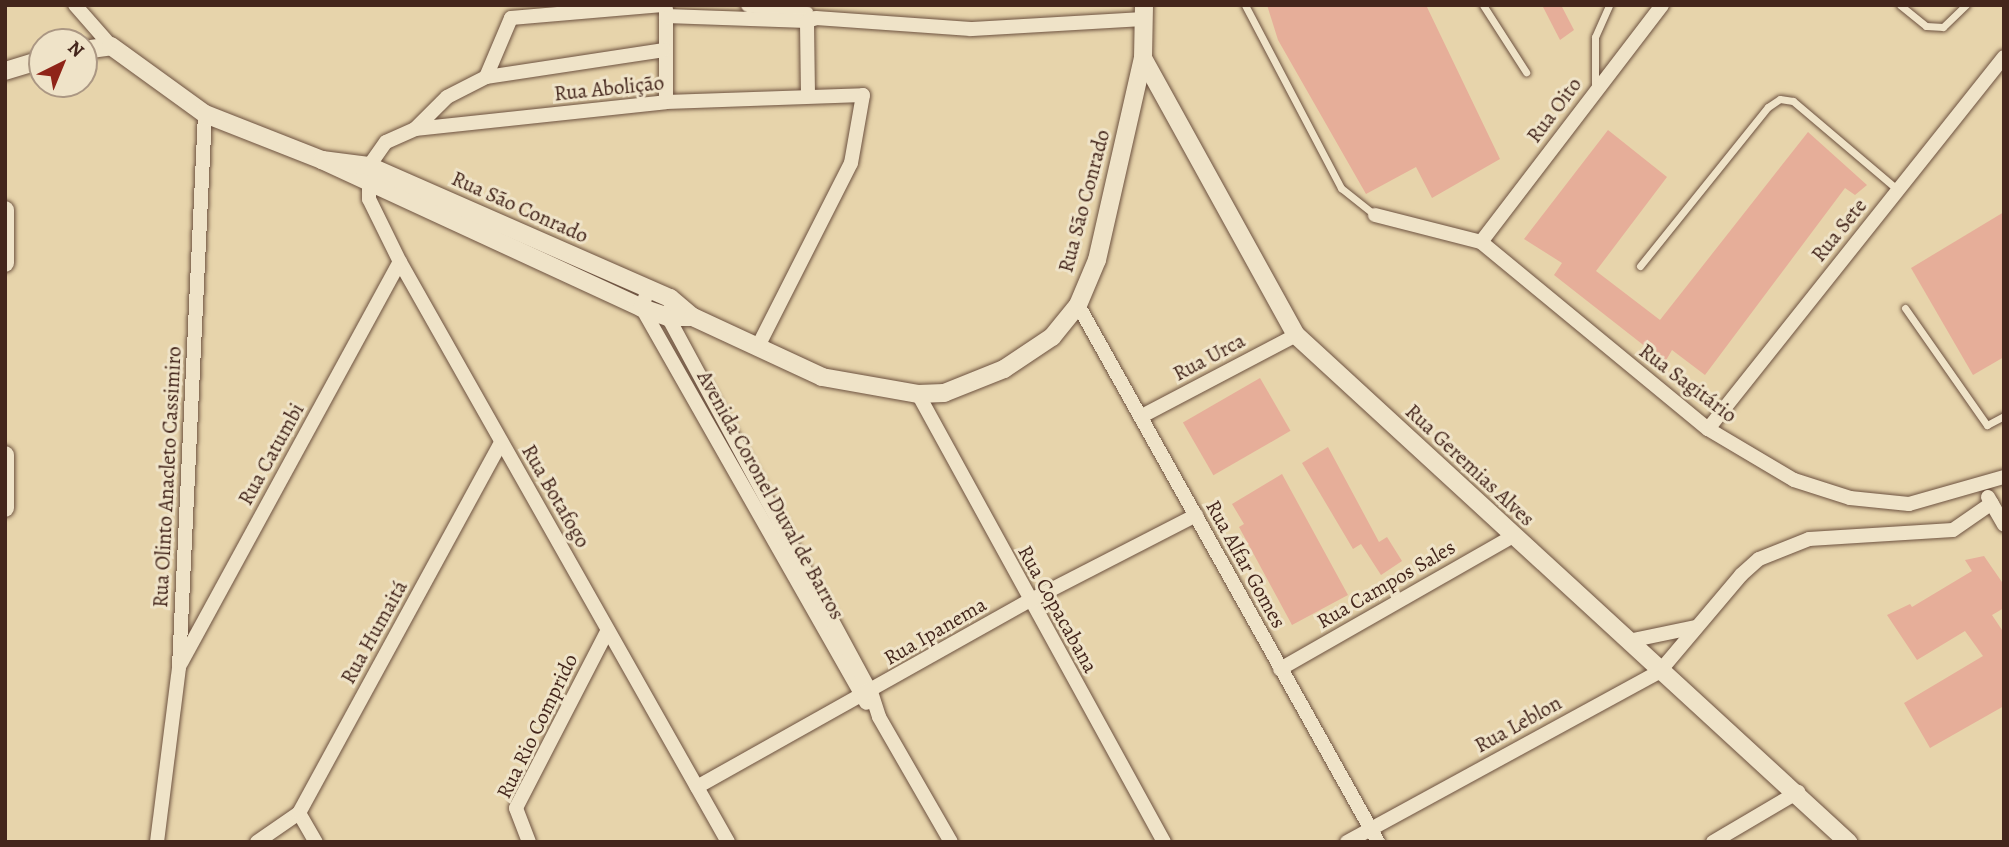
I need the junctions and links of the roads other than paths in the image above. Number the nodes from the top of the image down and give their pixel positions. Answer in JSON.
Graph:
{"nodes":[{"id":1,"x":75,"y":5,"type":"edge"},
{"id":2,"x":748,"y":5,"type":"edge"},
{"id":3,"x":1245,"y":5,"type":"edge"},
{"id":4,"x":1483,"y":5,"type":"edge"},
{"id":5,"x":1609,"y":5,"type":"edge"},
{"id":6,"x":1662,"y":5,"type":"edge"},
{"id":7,"x":1900,"y":5,"type":"edge"},
{"id":8,"x":1966,"y":5,"type":"edge"},
{"id":9,"x":664,"y":9,"type":"edge"},
{"id":10,"x":1145,"y":12,"type":"edge"},
{"id":11,"x":812,"y":19,"type":"junction"},
{"id":12,"x":111,"y":46,"type":"junction"},
{"id":13,"x":98,"y":48,"type":"edge"},
{"id":14,"x":664,"y":50,"type":"junction"},
{"id":15,"x":2004,"y":57,"type":"edge"},
{"id":16,"x":1143,"y":58,"type":"junction"},
{"id":17,"x":28,"y":64,"type":"edge"},
{"id":18,"x":5,"y":71,"type":"edge"},
{"id":19,"x":1526,"y":72,"type":"dead end"},
{"id":20,"x":486,"y":77,"type":"junction"},
{"id":21,"x":1595,"y":91,"type":"junction"},
{"id":22,"x":808,"y":95,"type":"junction"},
{"id":23,"x":666,"y":102,"type":"junction"},
{"id":24,"x":205,"y":114,"type":"junction"},
{"id":25,"x":415,"y":129,"type":"junction"},
{"id":26,"x":367,"y":174,"type":"junction"},
{"id":27,"x":1898,"y":190,"type":"junction"},
{"id":28,"x":5,"y":210,"type":"edge"},
{"id":29,"x":1375,"y":215,"type":"joint"},
{"id":30,"x":1481,"y":242,"type":"junction"},
{"id":31,"x":400,"y":262,"type":"junction"},
{"id":32,"x":5,"y":263,"type":"edge"},
{"id":33,"x":1640,"y":267,"type":"dead end"},
{"id":34,"x":648,"y":289,"type":"junction"},
{"id":35,"x":670,"y":298,"type":"junction"},
{"id":36,"x":1078,"y":305,"type":"junction"},
{"id":37,"x":642,"y":308,"type":"junction"},
{"id":38,"x":1905,"y":308,"type":"dead end"},
{"id":39,"x":668,"y":317,"type":"junction"},
{"id":40,"x":693,"y":317,"type":"junction"},
{"id":41,"x":1296,"y":335,"type":"junction"},
{"id":42,"x":757,"y":348,"type":"junction"},
{"id":43,"x":705,"y":385,"type":"junction"},
{"id":44,"x":690,"y":393,"type":"junction"},
{"id":45,"x":918,"y":394,"type":"junction"},
{"id":46,"x":1142,"y":416,"type":"junction"},
{"id":47,"x":2004,"y":416,"type":"edge"},
{"id":48,"x":1708,"y":429,"type":"junction"},
{"id":49,"x":501,"y":443,"type":"junction"},
{"id":50,"x":5,"y":455,"type":"edge"},
{"id":51,"x":2004,"y":477,"type":"edge"},
{"id":52,"x":1982,"y":486,"type":"junction"},
{"id":53,"x":6,"y":487,"type":"edge"},
{"id":54,"x":1992,"y":503,"type":"junction"},
{"id":55,"x":5,"y":508,"type":"edge"},
{"id":56,"x":1196,"y":516,"type":"junction"},
{"id":57,"x":2004,"y":525,"type":"edge"},
{"id":58,"x":1513,"y":536,"type":"junction"},
{"id":59,"x":784,"y":545,"type":"junction"},
{"id":60,"x":1028,"y":601,"type":"junction"},
{"id":61,"x":1696,"y":627,"type":"junction"},
{"id":62,"x":608,"y":630,"type":"junction"},
{"id":63,"x":1629,"y":641,"type":"junction"},
{"id":64,"x":179,"y":667,"type":"junction"},
{"id":65,"x":1280,"y":669,"type":"junction"},
{"id":66,"x":1660,"y":671,"type":"junction"},
{"id":67,"x":866,"y":695,"type":"junction"},
{"id":68,"x":697,"y":787,"type":"junction"},
{"id":69,"x":1798,"y":792,"type":"junction"},
{"id":70,"x":299,"y":813,"type":"junction"},
{"id":71,"x":1374,"y":835,"type":"edge"},
{"id":72,"x":157,"y":842,"type":"edge"},
{"id":73,"x":257,"y":842,"type":"edge"},
{"id":74,"x":316,"y":842,"type":"edge"},
{"id":75,"x":529,"y":842,"type":"edge"},
{"id":76,"x":728,"y":842,"type":"edge"},
{"id":77,"x":951,"y":842,"type":"edge"},
{"id":78,"x":1164,"y":842,"type":"edge"},
{"id":79,"x":1347,"y":842,"type":"edge"},
{"id":80,"x":1713,"y":842,"type":"edge"},
{"id":81,"x":1848,"y":842,"type":"edge"}],
"edges":[{"from":1,"to":12,"type":"street"},
{"from":2,"to":11,"type":"street"},
{"from":3,"to":29,"type":"lane"},
{"from":4,"to":19,"type":"lane"},
{"from":5,"to":21,"type":"lane"},
{"from":6,"to":21,"type":"street","name":"Rua Oito"},
{"from":7,"to":8,"type":"lane"},
{"from":9,"to":11,"type":"street"},
{"from":9,"to":14,"type":"street"},
{"from":9,"to":20,"type":"street"},
{"from":10,"to":11,"type":"street"},
{"from":10,"to":16,"type":"street","name":"Rua São Conrado"},
{"from":11,"to":22,"type":"street"},
{"from":12,"to":13,"type":"street"},
{"from":12,"to":24,"type":"street","name":"Rua São Conrado"},
{"from":14,"to":20,"type":"street","name":"Rua Abolição"},
{"from":14,"to":23,"type":"street"},
{"from":15,"to":27,"type":"street","name":"Rua Sete"},
{"from":16,"to":36,"type":"street","name":"Rua São Conrado"},
{"from":16,"to":41,"type":"street","name":"Rua Geremias Alves"},
{"from":17,"to":18,"type":"street"},
{"from":20,"to":25,"type":"street","name":"Rua Abolição"},
{"from":21,"to":30,"type":"street","name":"Rua Oito"},
{"from":22,"to":23,"type":"street","name":"Rua Abolição"},
{"from":22,"to":42,"type":"street","name":"Rua Abolição"},
{"from":23,"to":25,"type":"street","name":"Rua Abolição"},
{"from":24,"to":26,"type":"street","name":"Rua São Conrado"},
{"from":24,"to":64,"type":"street","name":"Rua Olinto Anacleto Cassimiro"},
{"from":25,"to":26,"type":"street","name":"Rua Abolição"},
{"from":26,"to":31,"type":"street","name":"Rua Botafogo"},
{"from":26,"to":34,"type":"street","name":"Rua São Conrado"},
{"from":26,"to":37,"type":"street","name":"Rua São Conrado"},
{"from":27,"to":33,"type":"lane"},
{"from":27,"to":48,"type":"street","name":"Rua Sete"},
{"from":28,"to":32,"type":"street"},
{"from":29,"to":30,"type":"street","name":"Rua Sagitário"},
{"from":30,"to":48,"type":"street","name":"Rua Sagitário"},
{"from":31,"to":49,"type":"street","name":"Rua Botafogo"},
{"from":31,"to":64,"type":"street","name":"Rua Catumbi"},
{"from":34,"to":35,"type":"street","name":"Rua São Conrado"},
{"from":34,"to":37,"type":"street"},
{"from":35,"to":39,"type":"street"},
{"from":35,"to":40,"type":"street","name":"Rua São Conrado"},
{"from":36,"to":45,"type":"street","name":"Rua São Conrado"},
{"from":36,"to":46,"type":"street","name":"Rua Alfar Gomes"},
{"from":37,"to":39,"type":"street","name":"Rua São Conrado"},
{"from":37,"to":44,"type":"street","name":"Avenida Coronel Duval de Barros"},
{"from":38,"to":47,"type":"lane"},
{"from":39,"to":40,"type":"street","name":"Rua São Conrado"},
{"from":39,"to":43,"type":"street","name":"Avenida Coronel Duval de Barros"},
{"from":40,"to":42,"type":"street","name":"Rua São Conrado"},
{"from":41,"to":46,"type":"street","name":"Rua Urca"},
{"from":41,"to":58,"type":"street","name":"Rua Geremias Alves"},
{"from":42,"to":45,"type":"street","name":"Rua São Conrado"},
{"from":43,"to":44,"type":"street"},
{"from":43,"to":59,"type":"street","name":"Avenida Coronel Duval de Barros"},
{"from":44,"to":59,"type":"street","name":"Avenida Coronel Duval de Barros"},
{"from":45,"to":60,"type":"street","name":"Rua Copacabana"},
{"from":46,"to":56,"type":"street","name":"Rua Alfar Gomes"},
{"from":48,"to":52,"type":"street","name":"Rua Sagitário"},
{"from":49,"to":62,"type":"street","name":"Rua Botafogo"},
{"from":49,"to":70,"type":"street","name":"Rua Humaitá"},
{"from":50,"to":53,"type":"street"},
{"from":51,"to":52,"type":"street","name":"Rua Sagitário"},
{"from":52,"to":54,"type":"street"},
{"from":53,"to":55,"type":"street"},
{"from":54,"to":57,"type":"street"},
{"from":54,"to":61,"type":"street","name":"Rua Leblon"},
{"from":56,"to":60,"type":"street","name":"Rua Ipanema"},
{"from":56,"to":65,"type":"street","name":"Rua Alfar Gomes"},
{"from":58,"to":63,"type":"street","name":"Rua Geremias Alves"},
{"from":58,"to":65,"type":"street","name":"Rua Campos Sales"},
{"from":59,"to":67,"type":"street","name":"Avenida Coronel Duval de Barros"},
{"from":60,"to":67,"type":"street","name":"Rua Ipanema"},
{"from":60,"to":78,"type":"street","name":"Rua Copacabana"},
{"from":61,"to":63,"type":"street"},
{"from":61,"to":66,"type":"street","name":"Rua Leblon"},
{"from":62,"to":68,"type":"street","name":"Rua Botafogo"},
{"from":62,"to":75,"type":"street","name":"Rua Rio Comprido"},
{"from":63,"to":66,"type":"street","name":"Rua Geremias Alves"},
{"from":64,"to":72,"type":"street","name":"Rua Olinto Anacleto Cassimiro"},
{"from":65,"to":71,"type":"street","name":"Rua Alfar Gomes"},
{"from":66,"to":69,"type":"street","name":"Rua Geremias Alves"},
{"from":66,"to":71,"type":"street","name":"Rua Leblon"},
{"from":67,"to":68,"type":"street","name":"Rua Ipanema"},
{"from":67,"to":77,"type":"street","name":"Avenida Coronel Duval de Barros"},
{"from":68,"to":76,"type":"street","name":"Rua Botafogo"},
{"from":69,"to":80,"type":"street"},
{"from":69,"to":81,"type":"street","name":"Rua Geremias Alves"},
{"from":70,"to":73,"type":"street"},
{"from":70,"to":74,"type":"street"},
{"from":71,"to":79,"type":"street","name":"Rua Leblon"}]}
